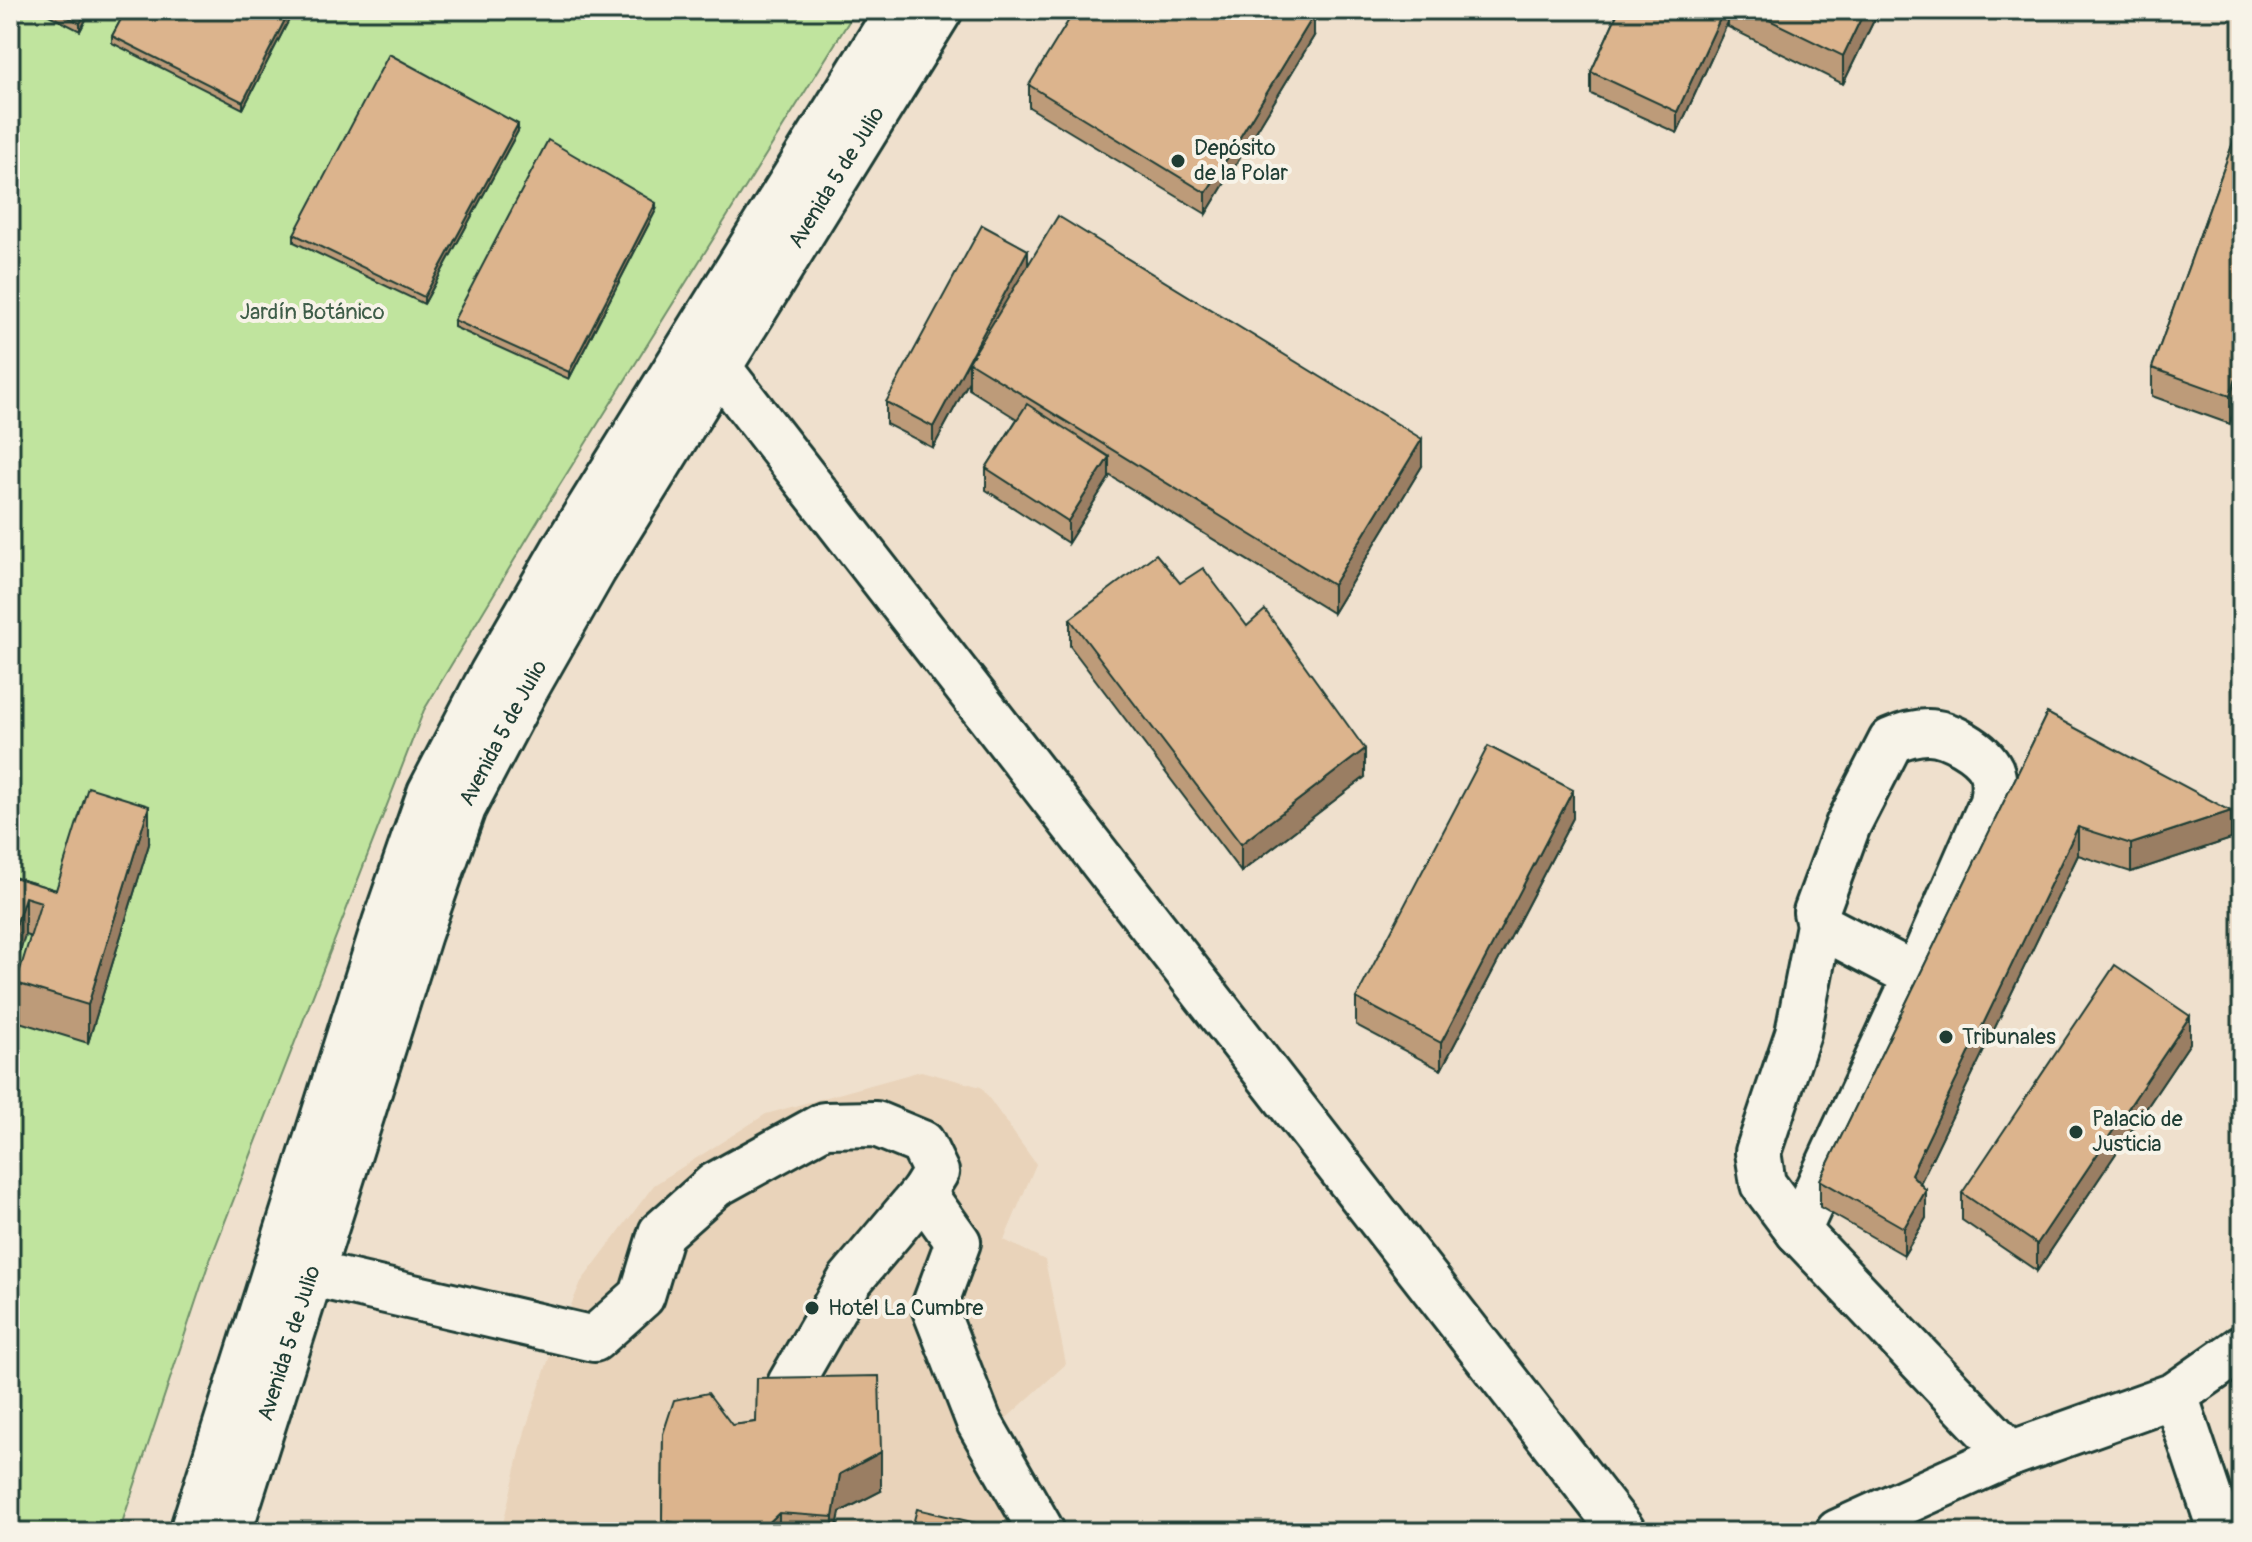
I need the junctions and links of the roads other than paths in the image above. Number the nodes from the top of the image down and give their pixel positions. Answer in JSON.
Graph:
{"nodes":[{"id":1,"x":898,"y":10,"type":"edge"},
{"id":2,"x":940,"y":10,"type":"edge"},
{"id":3,"x":719,"y":368,"type":"junction"},
{"id":4,"x":1819,"y":925,"type":"junction"},
{"id":5,"x":1916,"y":976,"type":"junction"},
{"id":6,"x":923,"y":1193,"type":"junction"},
{"id":7,"x":1798,"y":1231,"type":"junction"},
{"id":8,"x":313,"y":1274,"type":"junction"},
{"id":9,"x":2242,"y":1348,"type":"edge"},
{"id":10,"x":790,"y":1384,"type":"edge"},
{"id":11,"x":2175,"y":1395,"type":"junction"},
{"id":12,"x":2010,"y":1454,"type":"junction"},
{"id":13,"x":192,"y":1532,"type":"edge"},
{"id":14,"x":229,"y":1532,"type":"edge"},
{"id":15,"x":1042,"y":1532,"type":"edge"},
{"id":16,"x":1623,"y":1532,"type":"edge"},
{"id":17,"x":1838,"y":1532,"type":"edge"},
{"id":18,"x":2221,"y":1532,"type":"edge"}],
"edges":[{"from":1,"to":13,"type":"street","name":"Avenida 5 de Julio"},
{"from":2,"to":3,"type":"street","name":"Avenida 5 de Julio"},
{"from":3,"to":8,"type":"street","name":"Avenida 5 de Julio"},
{"from":3,"to":16,"type":"street"},
{"from":4,"to":5,"type":"street"},
{"from":4,"to":5,"type":"street"},
{"from":4,"to":7,"type":"street"},
{"from":5,"to":7,"type":"street"},
{"from":6,"to":8,"type":"street"},
{"from":6,"to":10,"type":"street"},
{"from":6,"to":15,"type":"street"},
{"from":7,"to":12,"type":"street"},
{"from":8,"to":14,"type":"street","name":"Avenida 5 de Julio"},
{"from":9,"to":11,"type":"street"},
{"from":11,"to":12,"type":"street"},
{"from":11,"to":18,"type":"street"},
{"from":12,"to":17,"type":"street"}]}
